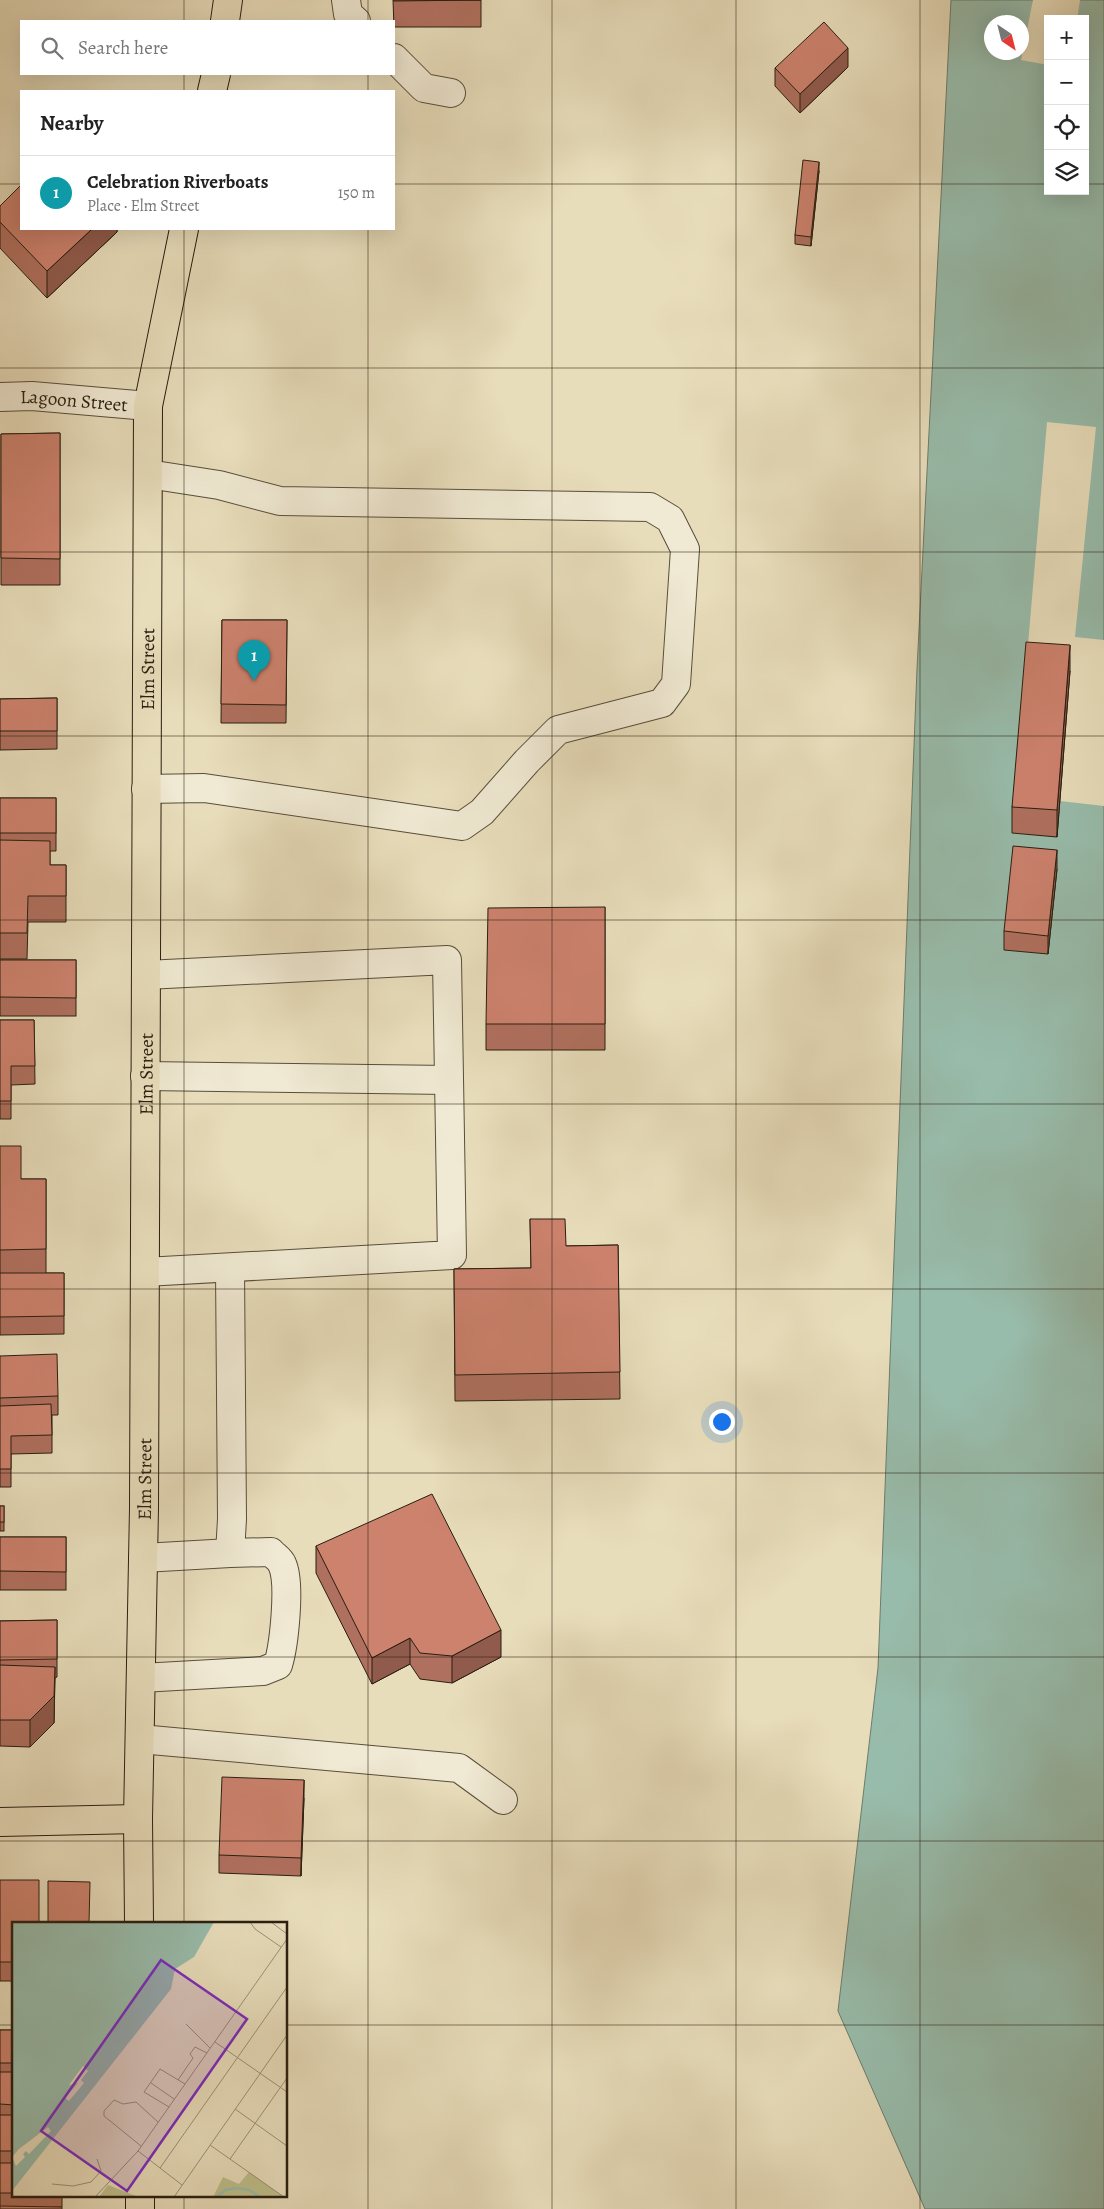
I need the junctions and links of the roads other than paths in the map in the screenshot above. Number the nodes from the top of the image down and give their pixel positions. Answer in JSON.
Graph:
{"nodes":[{"id":1,"x":228,"y":0,"type":"edge"},
{"id":2,"x":346,"y":0,"type":"edge"},
{"id":3,"x":225,"y":20,"type":"edge"},
{"id":4,"x":355,"y":20,"type":"edge"},
{"id":5,"x":395,"y":59,"type":"edge"},
{"id":6,"x":216,"y":75,"type":"edge"},
{"id":7,"x":212,"y":90,"type":"edge"},
{"id":8,"x":451,"y":93,"type":"dead end"},
{"id":9,"x":184,"y":230,"type":"edge"},
{"id":10,"x":0,"y":397,"type":"edge"},
{"id":11,"x":148,"y":406,"type":"junction"},
{"id":12,"x":148,"y":474,"type":"junction"},
{"id":13,"x":146,"y":788,"type":"junction"},
{"id":14,"x":146,"y":975,"type":"junction"},
{"id":15,"x":145,"y":1076,"type":"junction"},
{"id":16,"x":449,"y":1080,"type":"junction"},
{"id":17,"x":230,"y":1268,"type":"junction"},
{"id":18,"x":144,"y":1272,"type":"junction"},
{"id":19,"x":230,"y":1553,"type":"junction"},
{"id":20,"x":143,"y":1558,"type":"junction"},
{"id":21,"x":141,"y":1678,"type":"junction"},
{"id":22,"x":140,"y":1739,"type":"junction"},
{"id":23,"x":503,"y":1800,"type":"dead end"},
{"id":24,"x":138,"y":1819,"type":"junction"},
{"id":25,"x":0,"y":1822,"type":"edge"},
{"id":26,"x":139,"y":1922,"type":"edge"},
{"id":27,"x":140,"y":2196,"type":"edge"},
{"id":28,"x":140,"y":2209,"type":"edge"}],
"edges":[{"from":1,"to":3,"type":"main road"},
{"from":2,"to":4,"type":"street"},
{"from":5,"to":8,"type":"street"},
{"from":6,"to":7,"type":"main road"},
{"from":9,"to":11,"type":"main road","name":"Elm Street"},
{"from":10,"to":11,"type":"street","name":"Lagoon Street"},
{"from":11,"to":12,"type":"main road","name":"Elm Street"},
{"from":12,"to":13,"type":"main road","name":"Elm Street"},
{"from":12,"to":13,"type":"street"},
{"from":13,"to":14,"type":"main road","name":"Elm Street"},
{"from":14,"to":15,"type":"main road","name":"Elm Street"},
{"from":14,"to":16,"type":"street"},
{"from":15,"to":16,"type":"street"},
{"from":15,"to":18,"type":"main road","name":"Elm Street"},
{"from":16,"to":17,"type":"street"},
{"from":17,"to":18,"type":"street"},
{"from":17,"to":19,"type":"street"},
{"from":18,"to":20,"type":"main road","name":"Elm Street"},
{"from":19,"to":20,"type":"street"},
{"from":19,"to":21,"type":"street"},
{"from":20,"to":21,"type":"main road","name":"Elm Street"},
{"from":21,"to":22,"type":"main road","name":"Elm Street"},
{"from":22,"to":23,"type":"street"},
{"from":22,"to":24,"type":"main road","name":"Elm Street"},
{"from":24,"to":25,"type":"main road"},
{"from":24,"to":26,"type":"main road","name":"Elm Street"},
{"from":27,"to":28,"type":"main road"}]}
